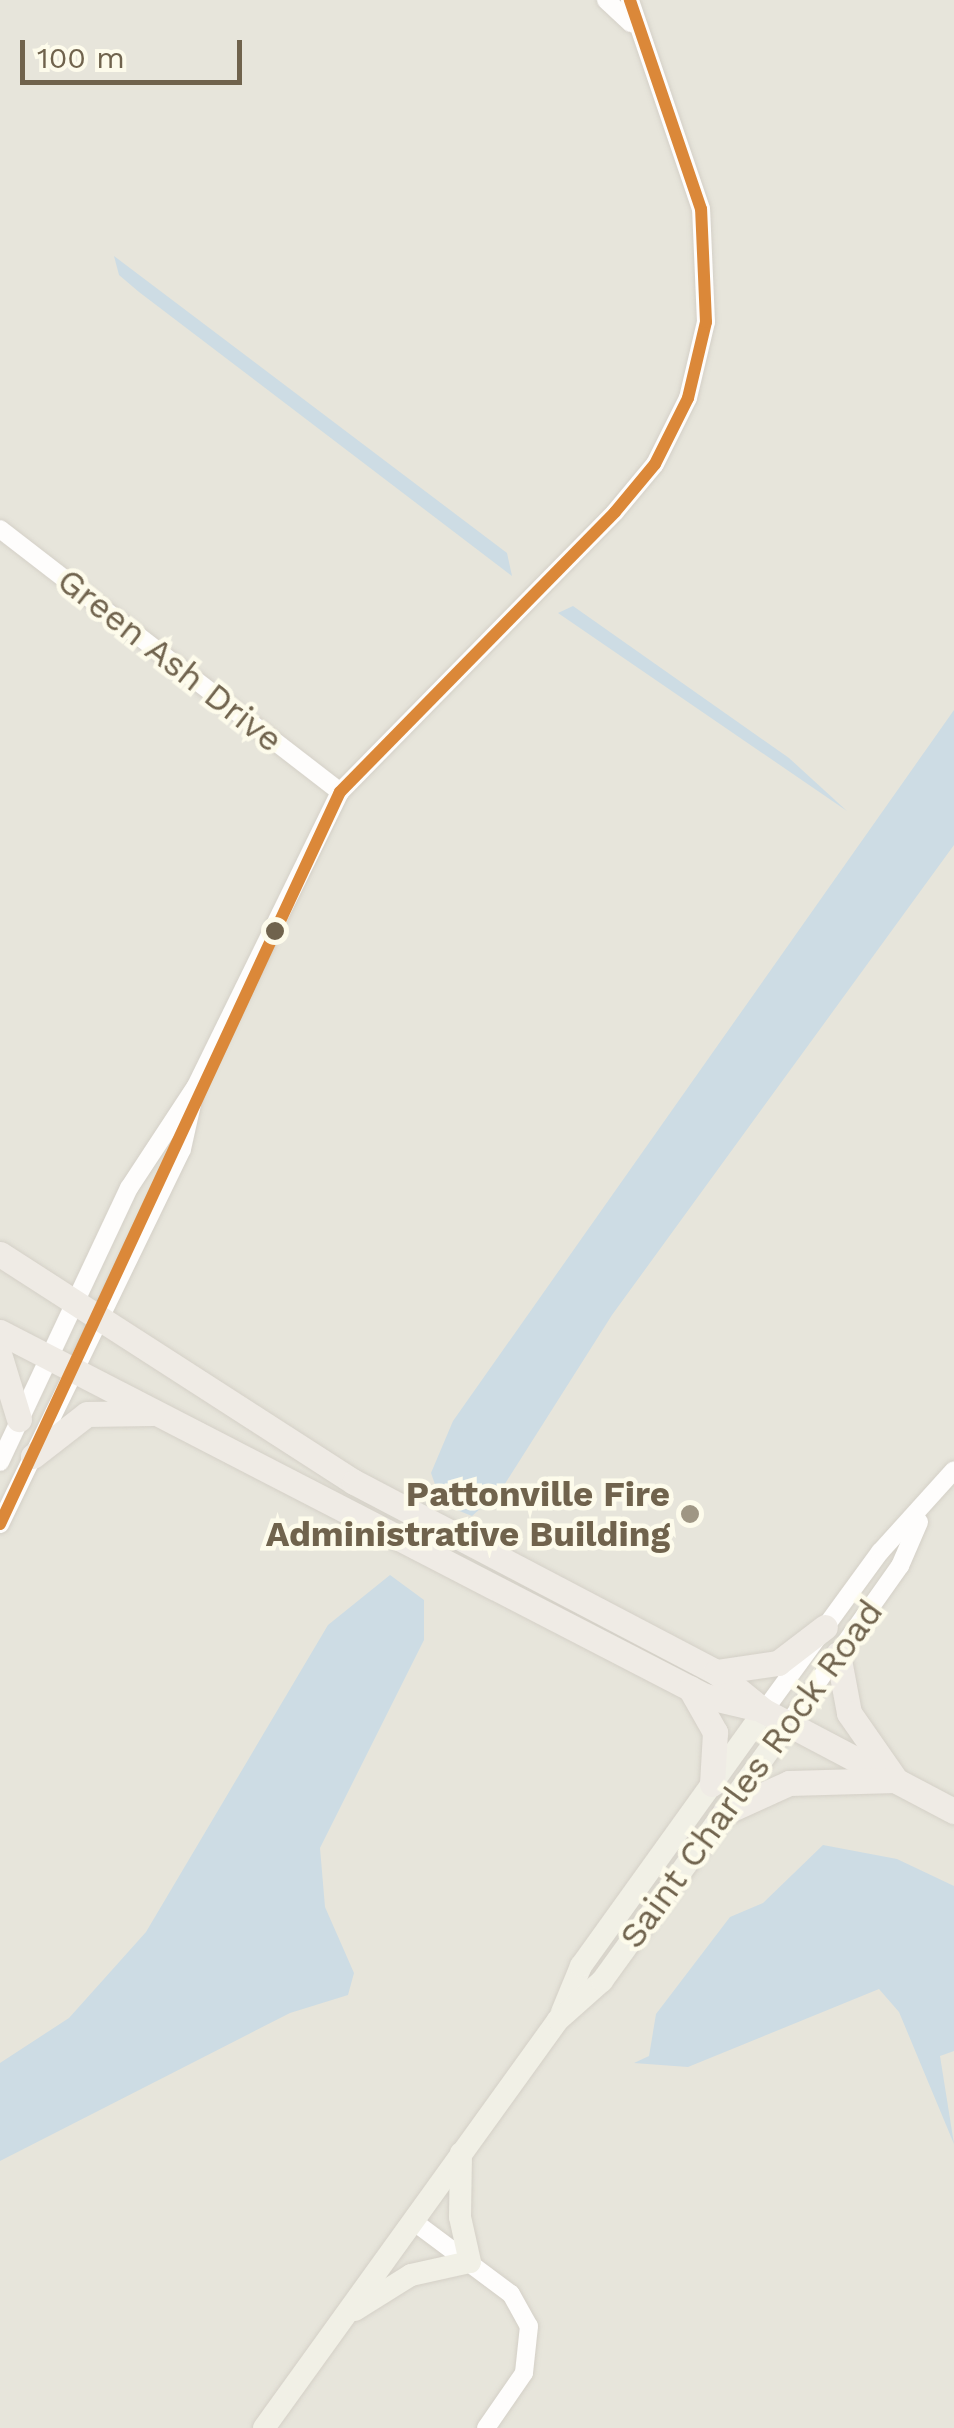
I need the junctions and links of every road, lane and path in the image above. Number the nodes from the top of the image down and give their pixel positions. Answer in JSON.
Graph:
{"nodes":[{"id":1,"x":606,"y":0,"type":"edge"},
{"id":2,"x":630,"y":0,"type":"edge"},
{"id":3,"x":631,"y":23,"type":"junction"},
{"id":4,"x":0,"y":529,"type":"edge"},
{"id":5,"x":340,"y":792,"type":"junction"},
{"id":6,"x":196,"y":1086,"type":"junction"},
{"id":7,"x":0,"y":1254,"type":"edge"},
{"id":8,"x":73,"y":1306,"type":"junction"},
{"id":9,"x":98,"y":1322,"type":"junction"},
{"id":10,"x":0,"y":1332,"type":"edge"},
{"id":11,"x":49,"y":1356,"type":"junction"},
{"id":12,"x":0,"y":1358,"type":"edge"},
{"id":13,"x":76,"y":1369,"type":"junction"},
{"id":14,"x":163,"y":1414,"type":"junction"},
{"id":15,"x":19,"y":1419,"type":"junction"},
{"id":16,"x":32,"y":1456,"type":"junction"},
{"id":17,"x":0,"y":1462,"type":"edge"},
{"id":18,"x":954,"y":1470,"type":"edge"},
{"id":19,"x":923,"y":1512,"type":"junction"},
{"id":20,"x":0,"y":1524,"type":"edge"},
{"id":21,"x":825,"y":1627,"type":"junction"},
{"id":22,"x":838,"y":1654,"type":"junction"},
{"id":23,"x":716,"y":1672,"type":"junction"},
{"id":24,"x":690,"y":1688,"type":"junction"},
{"id":25,"x":764,"y":1711,"type":"junction"},
{"id":26,"x":788,"y":1724,"type":"junction"},
{"id":27,"x":896,"y":1780,"type":"junction"},
{"id":28,"x":712,"y":1784,"type":"junction"},
{"id":29,"x":954,"y":1811,"type":"edge"},
{"id":30,"x":724,"y":1812,"type":"junction"},
{"id":31,"x":558,"y":2020,"type":"junction"},
{"id":32,"x":461,"y":2153,"type":"junction"},
{"id":33,"x":412,"y":2221,"type":"junction"},
{"id":34,"x":470,"y":2262,"type":"junction"},
{"id":35,"x":344,"y":2317,"type":"junction"},
{"id":36,"x":264,"y":2428,"type":"edge"},
{"id":37,"x":486,"y":2428,"type":"edge"}],
"edges":[{"from":1,"to":3,"type":"street"},
{"from":2,"to":3,"type":"street"},
{"from":3,"to":5,"type":"street"},
{"from":4,"to":5,"type":"street","name":"Green Ash Drive"},
{"from":5,"to":6,"type":"street"},
{"from":6,"to":8,"type":"street"},
{"from":6,"to":9,"type":"street"},
{"from":7,"to":8,"type":"highway"},
{"from":8,"to":9,"type":"highway"},
{"from":8,"to":11,"type":"street"},
{"from":9,"to":13,"type":"street"},
{"from":9,"to":23,"type":"highway"},
{"from":10,"to":11,"type":"highway"},
{"from":11,"to":13,"type":"highway"},
{"from":11,"to":15,"type":"street"},
{"from":12,"to":15,"type":"highway"},
{"from":13,"to":14,"type":"highway"},
{"from":13,"to":16,"type":"street"},
{"from":14,"to":16,"type":"highway"},
{"from":14,"to":24,"type":"highway"},
{"from":15,"to":17,"type":"street"},
{"from":16,"to":20,"type":"street"},
{"from":18,"to":19,"type":"street","name":"Saint Charles Rock Road"},
{"from":19,"to":21,"type":"street","name":"Saint Charles Rock Road"},
{"from":19,"to":22,"type":"street","name":"Saint Charles Rock Road"},
{"from":21,"to":23,"type":"highway"},
{"from":21,"to":25,"type":"street","name":"Saint Charles Rock Road"},
{"from":22,"to":26,"type":"street","name":"Saint Charles Rock Road"},
{"from":22,"to":27,"type":"highway"},
{"from":23,"to":25,"type":"highway"},
{"from":24,"to":25,"type":"highway"},
{"from":24,"to":28,"type":"highway"},
{"from":25,"to":26,"type":"highway"},
{"from":25,"to":28,"type":"main road","name":"Saint Charles Rock Road"},
{"from":26,"to":27,"type":"highway"},
{"from":26,"to":30,"type":"main road","name":"Saint Charles Rock Road"},
{"from":27,"to":29,"type":"highway"},
{"from":27,"to":30,"type":"highway"},
{"from":28,"to":31,"type":"main road","name":"Saint Charles Rock Road"},
{"from":30,"to":31,"type":"main road","name":"Saint Charles Rock Road"},
{"from":31,"to":32,"type":"main road","name":"Saint Charles Rock Road"},
{"from":32,"to":33,"type":"main road","name":"Saint Charles Rock Road"},
{"from":32,"to":34,"type":"main road"},
{"from":33,"to":34,"type":"street"},
{"from":33,"to":35,"type":"main road","name":"Saint Charles Rock Road"},
{"from":34,"to":35,"type":"main road"},
{"from":34,"to":37,"type":"street"},
{"from":35,"to":36,"type":"main road","name":"Saint Charles Rock Road"}]}
